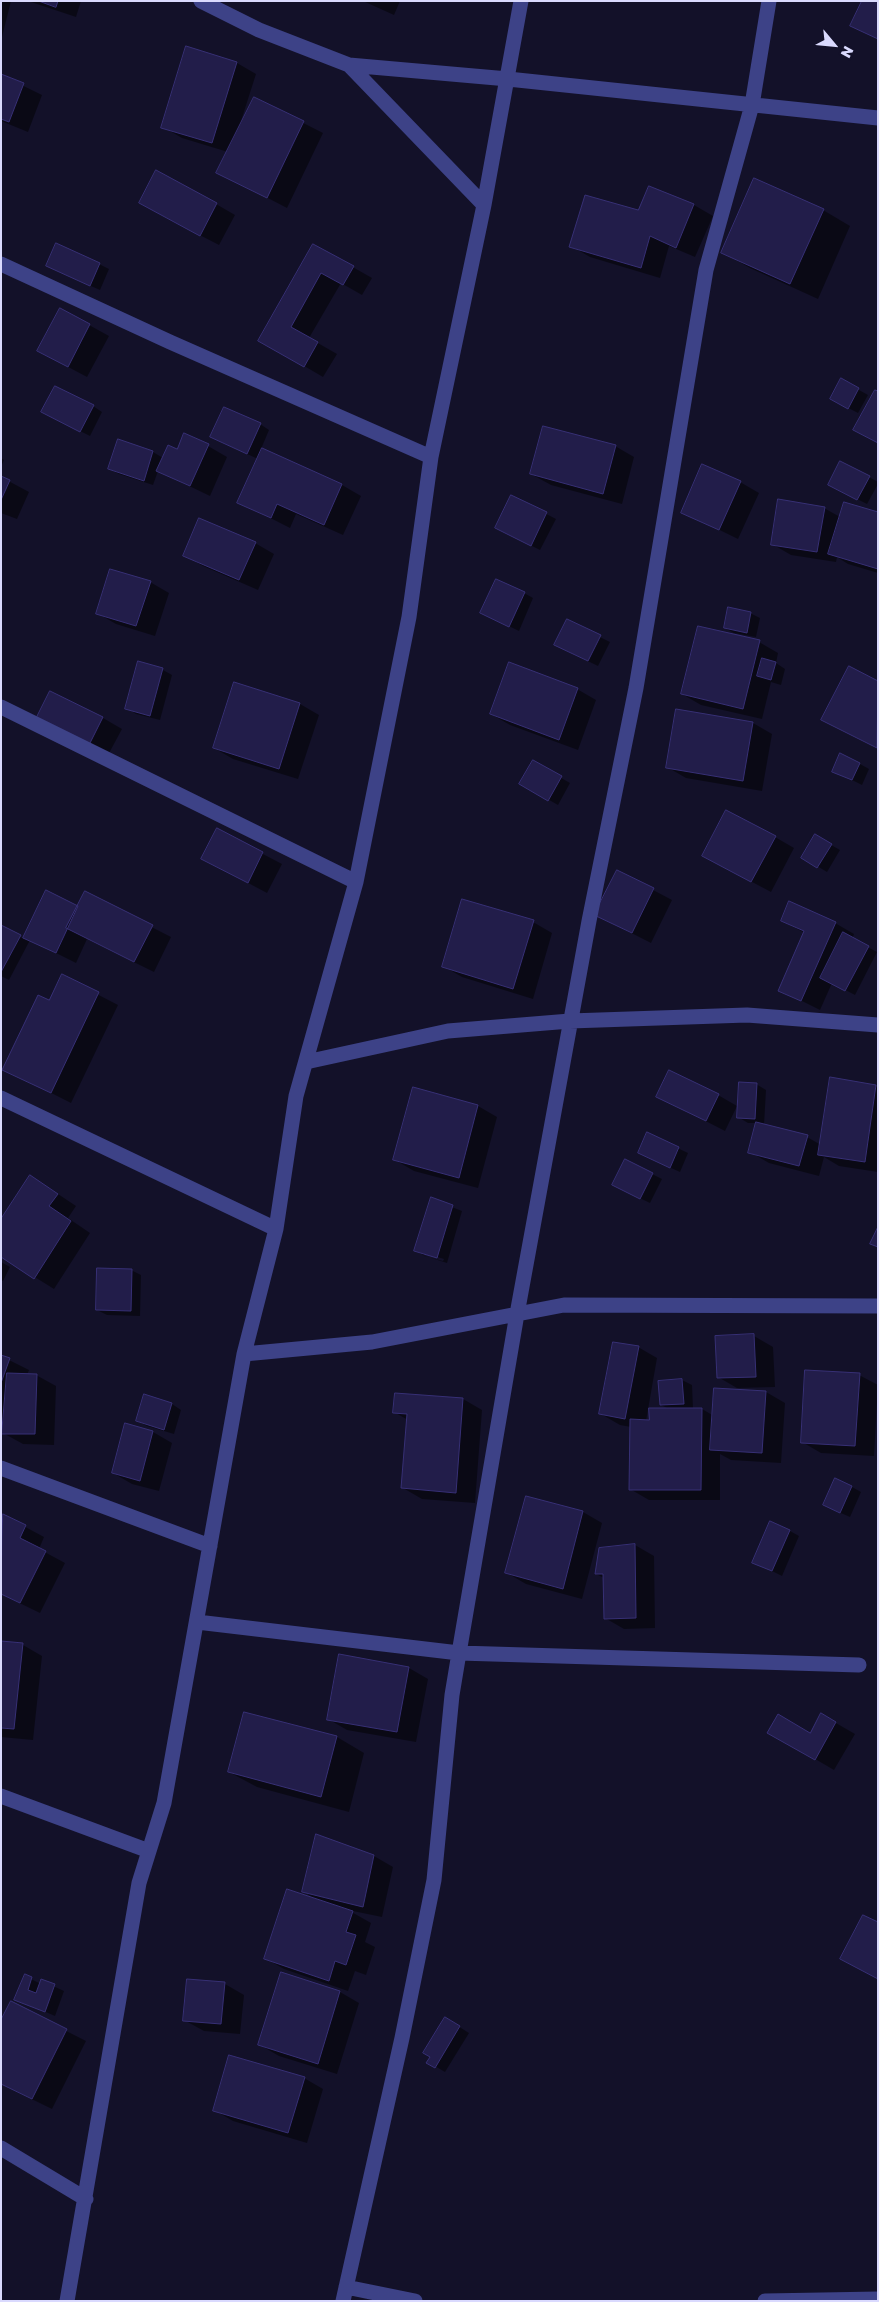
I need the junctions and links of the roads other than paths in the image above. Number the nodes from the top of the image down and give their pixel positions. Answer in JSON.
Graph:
{"nodes":[{"id":1,"x":201,"y":1,"type":"edge"},
{"id":2,"x":521,"y":1,"type":"edge"},
{"id":3,"x":769,"y":1,"type":"edge"},
{"id":4,"x":350,"y":65,"type":"junction"},
{"id":5,"x":508,"y":79,"type":"junction"},
{"id":6,"x":752,"y":105,"type":"junction"},
{"id":7,"x":878,"y":118,"type":"edge"},
{"id":8,"x":484,"y":205,"type":"junction"},
{"id":9,"x":1,"y":264,"type":"edge"},
{"id":10,"x":431,"y":457,"type":"junction"},
{"id":11,"x":1,"y":707,"type":"edge"},
{"id":12,"x":356,"y":882,"type":"junction"},
{"id":13,"x":570,"y":1021,"type":"junction"},
{"id":14,"x":878,"y":1026,"type":"edge"},
{"id":15,"x":306,"y":1062,"type":"junction"},
{"id":16,"x":1,"y":1098,"type":"edge"},
{"id":17,"x":276,"y":1229,"type":"junction"},
{"id":18,"x":878,"y":1306,"type":"edge"},
{"id":19,"x":517,"y":1314,"type":"junction"},
{"id":20,"x":244,"y":1354,"type":"junction"},
{"id":21,"x":1,"y":1468,"type":"edge"},
{"id":22,"x":210,"y":1546,"type":"junction"},
{"id":23,"x":197,"y":1622,"type":"junction"},
{"id":24,"x":459,"y":1653,"type":"junction"},
{"id":25,"x":860,"y":1665,"type":"dead end"},
{"id":26,"x":1,"y":1796,"type":"edge"},
{"id":27,"x":149,"y":1851,"type":"junction"},
{"id":28,"x":1,"y":2148,"type":"edge"},
{"id":29,"x":86,"y":2199,"type":"junction"},
{"id":30,"x":345,"y":2294,"type":"edge"},
{"id":31,"x":878,"y":2299,"type":"edge"},
{"id":32,"x":67,"y":2301,"type":"edge"},
{"id":33,"x":415,"y":2301,"type":"edge"},
{"id":34,"x":765,"y":2301,"type":"edge"}],
"edges":[{"from":1,"to":4,"type":"street"},
{"from":2,"to":5,"type":"street"},
{"from":3,"to":6,"type":"street"},
{"from":4,"to":5,"type":"street"},
{"from":4,"to":8,"type":"street"},
{"from":5,"to":6,"type":"street"},
{"from":5,"to":8,"type":"street"},
{"from":6,"to":7,"type":"street"},
{"from":6,"to":13,"type":"street"},
{"from":8,"to":10,"type":"street"},
{"from":9,"to":10,"type":"street"},
{"from":10,"to":12,"type":"street"},
{"from":11,"to":12,"type":"street"},
{"from":12,"to":15,"type":"street"},
{"from":13,"to":14,"type":"street"},
{"from":13,"to":15,"type":"street"},
{"from":13,"to":19,"type":"street"},
{"from":15,"to":17,"type":"street"},
{"from":16,"to":17,"type":"street"},
{"from":17,"to":20,"type":"street"},
{"from":18,"to":19,"type":"street"},
{"from":19,"to":20,"type":"street"},
{"from":19,"to":24,"type":"street"},
{"from":20,"to":22,"type":"street"},
{"from":21,"to":22,"type":"street"},
{"from":22,"to":23,"type":"street"},
{"from":23,"to":24,"type":"street"},
{"from":23,"to":27,"type":"street"},
{"from":24,"to":25,"type":"street"},
{"from":24,"to":30,"type":"street"},
{"from":26,"to":27,"type":"street"},
{"from":27,"to":29,"type":"street"},
{"from":28,"to":29,"type":"street"},
{"from":29,"to":32,"type":"street"},
{"from":30,"to":33,"type":"street"},
{"from":31,"to":34,"type":"street"}]}
